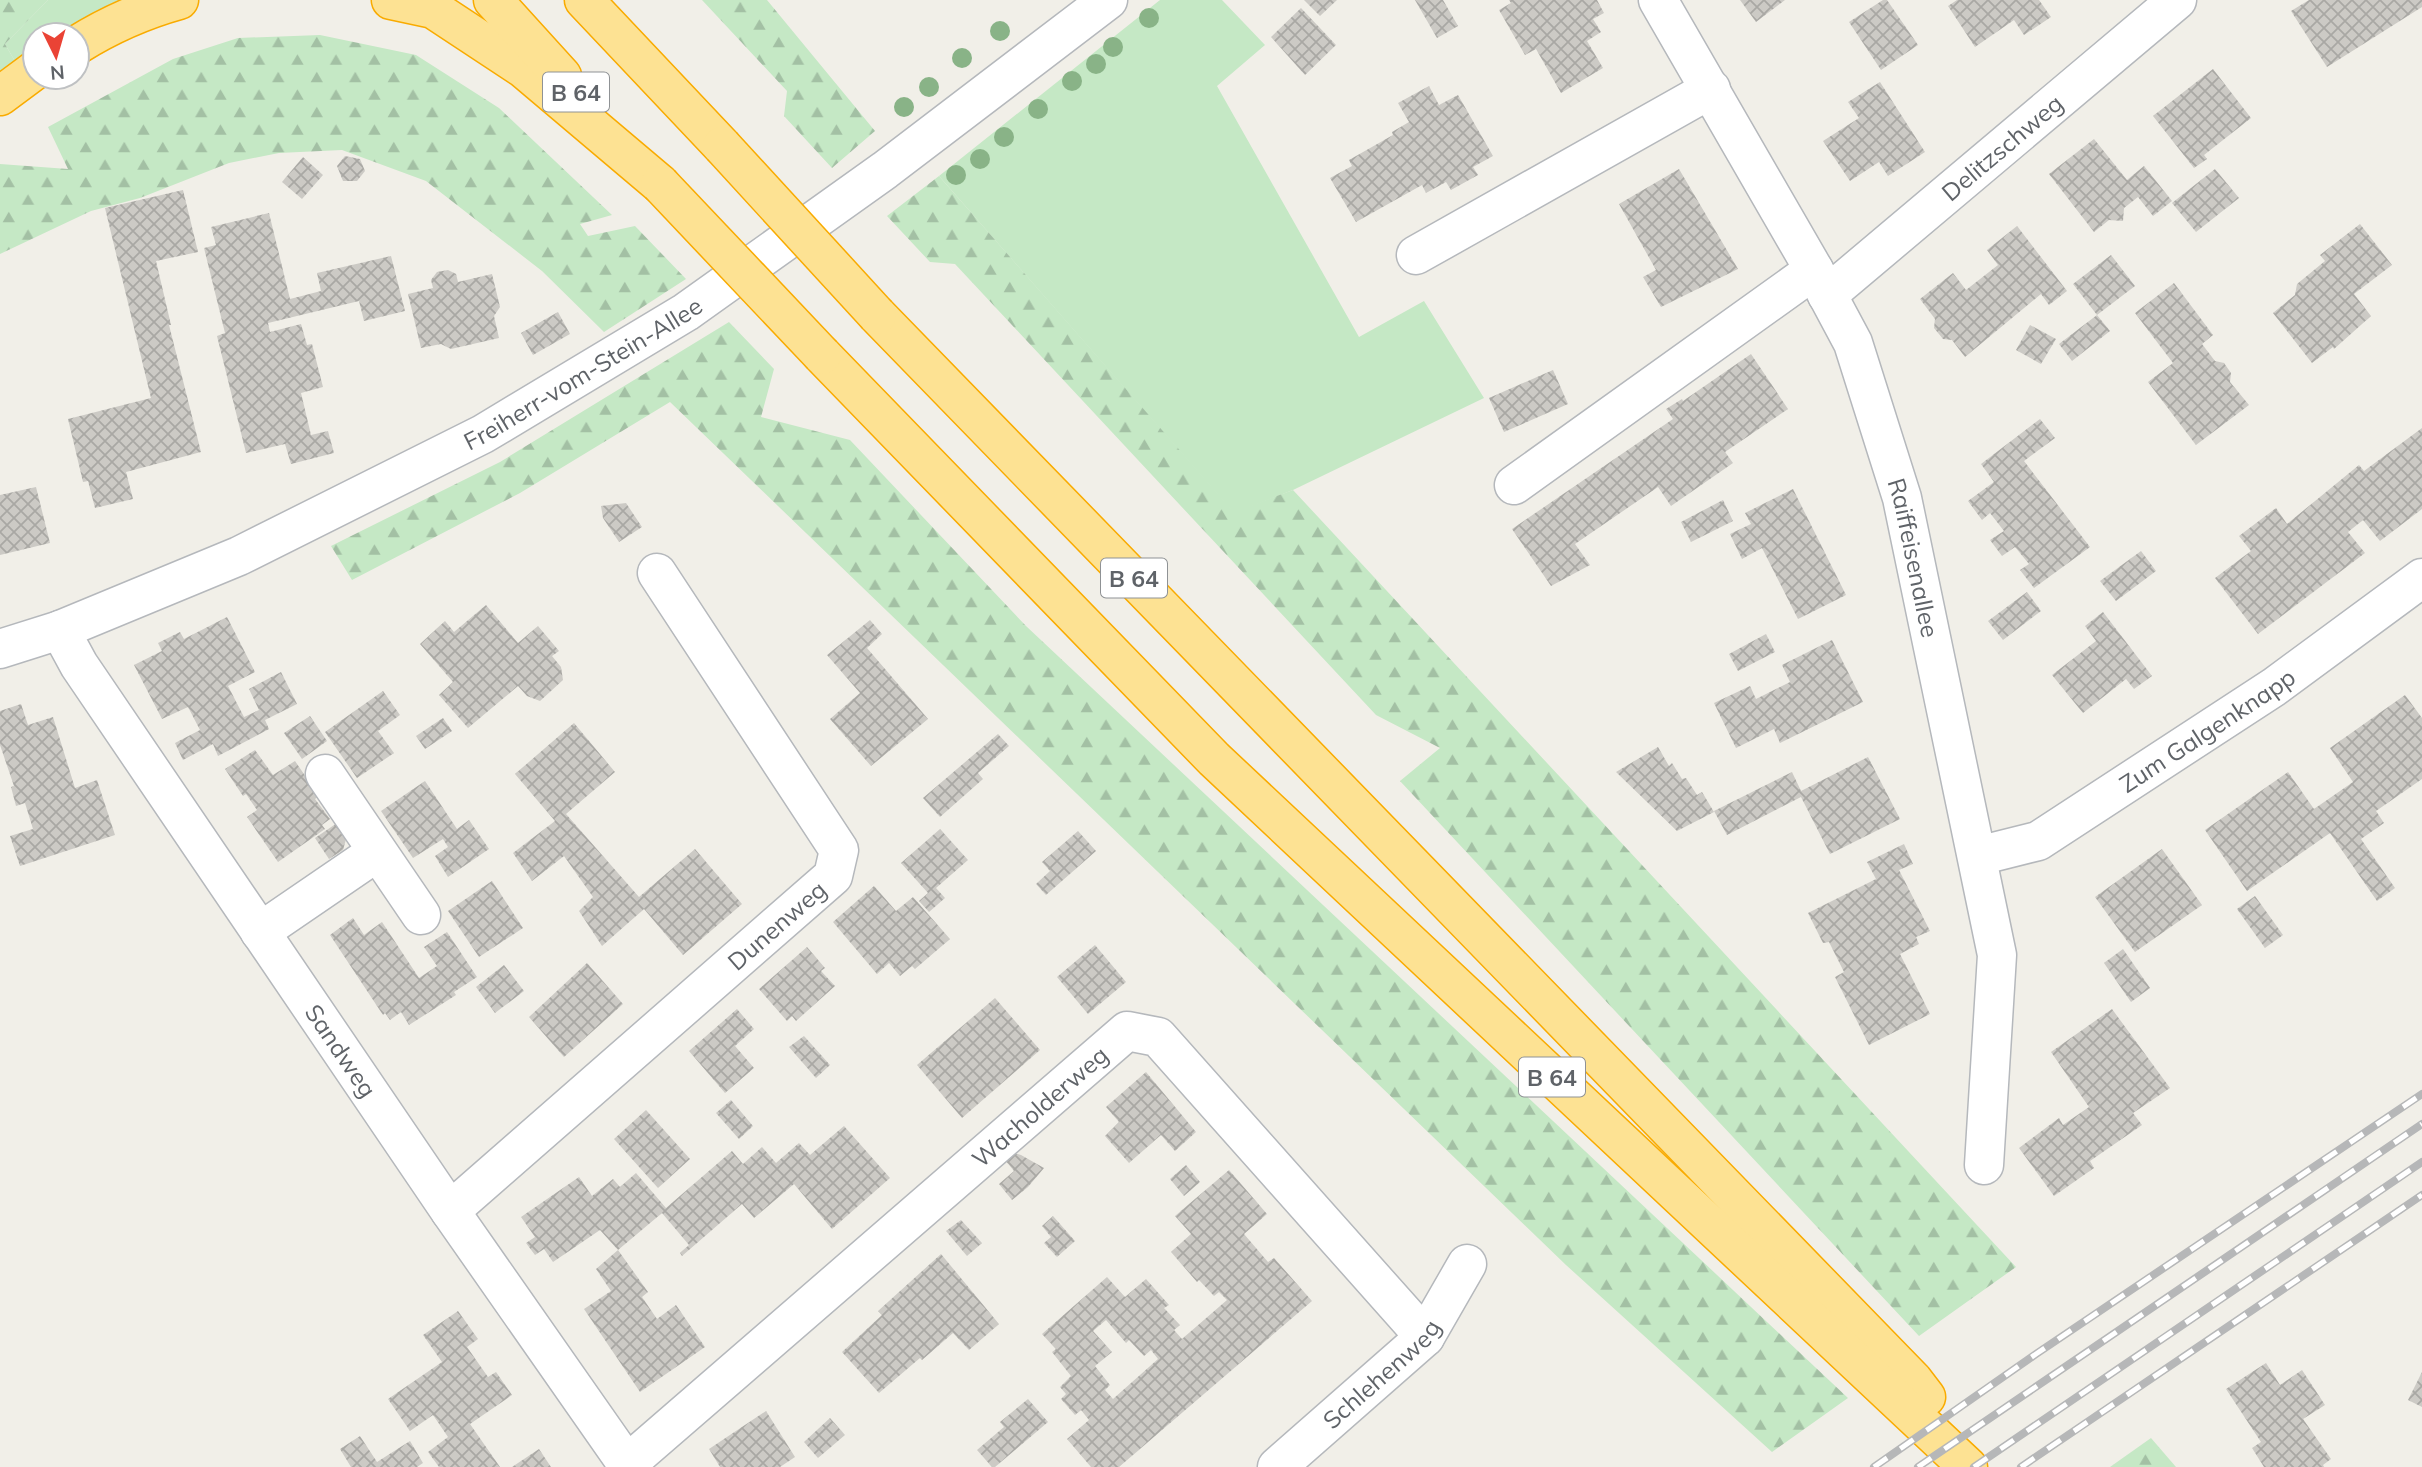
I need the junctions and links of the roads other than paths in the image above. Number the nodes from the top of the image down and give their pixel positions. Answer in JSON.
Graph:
{"nodes":[{"id":1,"x":179,"y":0,"type":"edge"},
{"id":2,"x":391,"y":0,"type":"edge"},
{"id":3,"x":493,"y":0,"type":"edge"},
{"id":4,"x":584,"y":0,"type":"edge"},
{"id":5,"x":1108,"y":0,"type":"edge"},
{"id":6,"x":1658,"y":0,"type":"edge"},
{"id":7,"x":2178,"y":0,"type":"edge"},
{"id":8,"x":91,"y":36,"type":"edge"},
{"id":9,"x":21,"y":80,"type":"edge"},
{"id":10,"x":1711,"y":89,"type":"junction"},
{"id":11,"x":0,"y":96,"type":"edge"},
{"id":12,"x":660,"y":184,"type":"junction"},
{"id":13,"x":1416,"y":255,"type":"dead end"},
{"id":14,"x":1821,"y":282,"type":"junction"},
{"id":15,"x":1514,"y":485,"type":"dead end"},
{"id":16,"x":657,"y":573,"type":"dead end"},
{"id":17,"x":2422,"y":578,"type":"edge"},
{"id":18,"x":60,"y":630,"type":"junction"},
{"id":19,"x":0,"y":649,"type":"edge"},
{"id":20,"x":325,"y":774,"type":"dead end"},
{"id":21,"x":377,"y":852,"type":"junction"},
{"id":22,"x":1978,"y":856,"type":"junction"},
{"id":23,"x":421,"y":915,"type":"dead end"},
{"id":24,"x":260,"y":932,"type":"junction"},
{"id":25,"x":1984,"y":1165,"type":"dead end"},
{"id":26,"x":450,"y":1211,"type":"junction"},
{"id":27,"x":1467,"y":1264,"type":"dead end"},
{"id":28,"x":1425,"y":1337,"type":"junction"},
{"id":29,"x":628,"y":1466,"type":"edge"},
{"id":30,"x":1277,"y":1467,"type":"edge"},
{"id":31,"x":1968,"y":1467,"type":"edge"},
{"id":32,"x":1981,"y":1467,"type":"edge"}],
"edges":[{"from":1,"to":8,"type":"highway"},
{"from":2,"to":12,"type":"highway"},
{"from":3,"to":12,"type":"highway","number":"B 64"},
{"from":4,"to":32,"type":"highway","number":"B 64","bridge":true},
{"from":5,"to":18,"type":"street","name":"Freiherr-vom-Stein-Allee"},
{"from":6,"to":10,"type":"street","name":"Raiffeisenallee"},
{"from":7,"to":14,"type":"street","name":"Delitzschweg"},
{"from":9,"to":11,"type":"highway"},
{"from":10,"to":13,"type":"street"},
{"from":10,"to":14,"type":"street","name":"Raiffeisenallee"},
{"from":12,"to":31,"type":"highway","number":"B 64","bridge":true},
{"from":14,"to":15,"type":"street","name":"Delitzschweg"},
{"from":14,"to":22,"type":"street","name":"Raiffeisenallee"},
{"from":16,"to":26,"type":"street","name":"Dunenweg"},
{"from":17,"to":22,"type":"street","name":"Zum Galgenknapp"},
{"from":18,"to":19,"type":"street","name":"Freiherr-vom-Stein-Allee"},
{"from":18,"to":24,"type":"street","name":"Sandweg"},
{"from":20,"to":21,"type":"street"},
{"from":21,"to":23,"type":"street"},
{"from":21,"to":24,"type":"street"},
{"from":22,"to":25,"type":"street","name":"Raiffeisenallee"},
{"from":24,"to":26,"type":"street","name":"Sandweg"},
{"from":26,"to":29,"type":"street","name":"Sandweg"},
{"from":27,"to":28,"type":"street","name":"Schlehenweg"},
{"from":28,"to":29,"type":"street","name":"Wacholderweg"},
{"from":28,"to":30,"type":"street","name":"Schlehenweg"}]}
